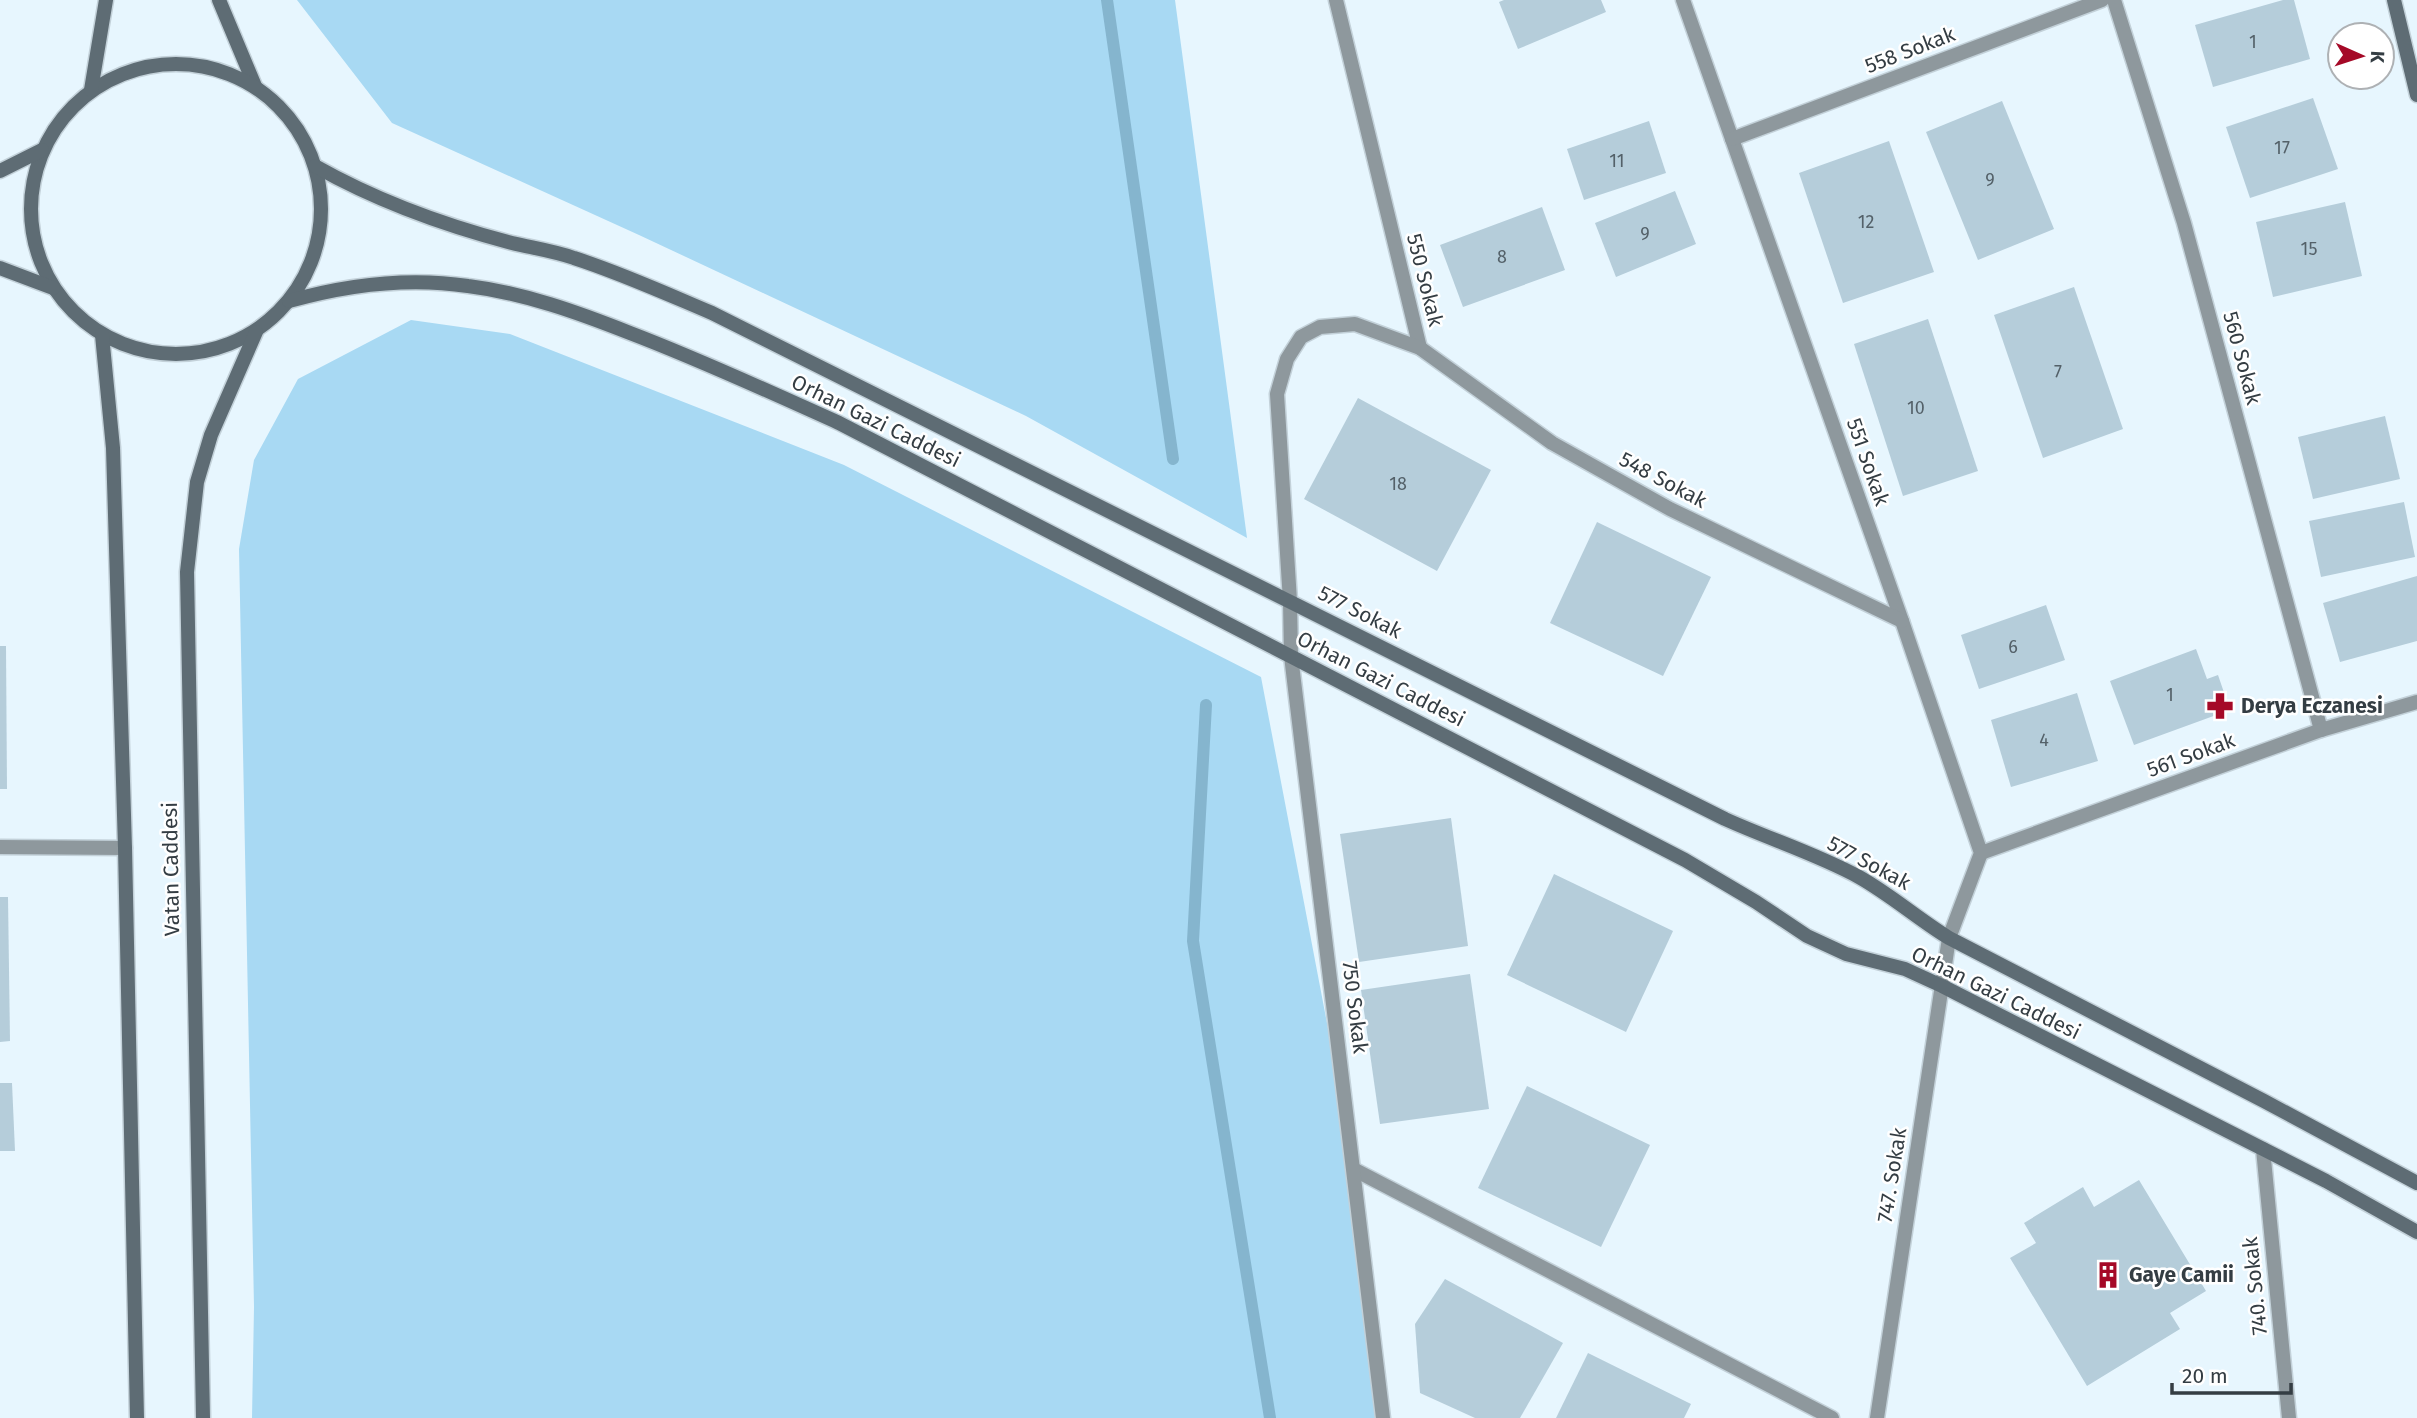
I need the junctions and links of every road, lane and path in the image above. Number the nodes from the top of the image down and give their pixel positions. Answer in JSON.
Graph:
{"nodes":[{"id":1,"x":106,"y":0,"type":"edge"},
{"id":2,"x":219,"y":0,"type":"edge"},
{"id":3,"x":1336,"y":0,"type":"edge"},
{"id":4,"x":1683,"y":0,"type":"edge"},
{"id":5,"x":2102,"y":0,"type":"edge"},
{"id":6,"x":2114,"y":0,"type":"edge"},
{"id":7,"x":2394,"y":0,"type":"edge"},
{"id":8,"x":255,"y":86,"type":"junction"},
{"id":9,"x":91,"y":90,"type":"junction"},
{"id":10,"x":2417,"y":95,"type":"edge"},
{"id":11,"x":1732,"y":139,"type":"junction"},
{"id":12,"x":42,"y":150,"type":"junction"},
{"id":13,"x":315,"y":166,"type":"junction"},
{"id":14,"x":0,"y":171,"type":"edge"},
{"id":15,"x":0,"y":268,"type":"edge"},
{"id":16,"x":53,"y":288,"type":"junction"},
{"id":17,"x":289,"y":301,"type":"junction"},
{"id":18,"x":256,"y":332,"type":"junction"},
{"id":19,"x":102,"y":335,"type":"junction"},
{"id":20,"x":1419,"y":348,"type":"junction"},
{"id":21,"x":1290,"y":601,"type":"junction"},
{"id":22,"x":1902,"y":621,"type":"junction"},
{"id":23,"x":1291,"y":656,"type":"junction"},
{"id":24,"x":2417,"y":702,"type":"edge"},
{"id":25,"x":2321,"y":730,"type":"junction"},
{"id":26,"x":0,"y":846,"type":"edge"},
{"id":27,"x":125,"y":848,"type":"junction"},
{"id":28,"x":1981,"y":853,"type":"junction"},
{"id":29,"x":1949,"y":938,"type":"junction"},
{"id":30,"x":1942,"y":986,"type":"junction"},
{"id":31,"x":2263,"y":1149,"type":"junction"},
{"id":32,"x":1354,"y":1170,"type":"junction"},
{"id":33,"x":2417,"y":1183,"type":"edge"},
{"id":34,"x":2417,"y":1232,"type":"edge"},
{"id":35,"x":137,"y":1418,"type":"edge"},
{"id":36,"x":203,"y":1418,"type":"edge"},
{"id":37,"x":1383,"y":1418,"type":"edge"},
{"id":38,"x":1832,"y":1418,"type":"edge"},
{"id":39,"x":1877,"y":1418,"type":"edge"},
{"id":40,"x":2289,"y":1418,"type":"edge"}],
"edges":[{"from":1,"to":9,"type":"street"},
{"from":2,"to":8,"type":"street","name":"Vatan Caddesi"},
{"from":3,"to":20,"type":"street","name":"550 Sokak"},
{"from":4,"to":11,"type":"street","name":"551 Sokak"},
{"from":5,"to":11,"type":"street","name":"558 Sokak"},
{"from":6,"to":25,"type":"street","name":"560 Sokak"},
{"from":7,"to":10,"type":"street"},
{"from":8,"to":9,"type":"street","name":"Vatan Caddesi"},
{"from":8,"to":13,"type":"street","name":"Vatan Caddesi"},
{"from":9,"to":12,"type":"street","name":"Vatan Caddesi"},
{"from":11,"to":22,"type":"street","name":"551 Sokak"},
{"from":12,"to":14,"type":"street"},
{"from":12,"to":16,"type":"street","name":"Vatan Caddesi"},
{"from":13,"to":17,"type":"street","name":"Vatan Caddesi"},
{"from":13,"to":21,"type":"street","name":"Orhan Gazi Caddesi"},
{"from":15,"to":16,"type":"street"},
{"from":16,"to":19,"type":"street","name":"Vatan Caddesi"},
{"from":17,"to":18,"type":"street","name":"Vatan Caddesi"},
{"from":17,"to":23,"type":"street","name":"Orhan Gazi Caddesi"},
{"from":18,"to":19,"type":"street","name":"Vatan Caddesi"},
{"from":18,"to":36,"type":"street","name":"Vatan Caddesi"},
{"from":19,"to":27,"type":"street"},
{"from":20,"to":21,"type":"street","name":"550 Sokak"},
{"from":20,"to":22,"type":"street","name":"548 Sokak"},
{"from":21,"to":23,"type":"street","name":"750 Sokak"},
{"from":21,"to":29,"type":"street","name":"577 Sokak"},
{"from":22,"to":28,"type":"street","name":"551 Sokak"},
{"from":23,"to":30,"type":"street","name":"Orhan Gazi Caddesi"},
{"from":23,"to":32,"type":"street","name":"750 Sokak"},
{"from":24,"to":25,"type":"street","name":"561 Sokak"},
{"from":25,"to":28,"type":"street","name":"561 Sokak"},
{"from":26,"to":27,"type":"street"},
{"from":27,"to":35,"type":"street"},
{"from":28,"to":29,"type":"street"},
{"from":29,"to":30,"type":"street","name":"747. Sokak"},
{"from":29,"to":33,"type":"street","name":"577 Sokak"},
{"from":30,"to":31,"type":"street","name":"Orhan Gazi Caddesi"},
{"from":30,"to":39,"type":"street","name":"747. Sokak"},
{"from":31,"to":34,"type":"street","name":"Orhan Gazi Caddesi"},
{"from":31,"to":40,"type":"street","name":"740. Sokak"},
{"from":32,"to":37,"type":"street","name":"750 Sokak"},
{"from":32,"to":38,"type":"street"}]}
